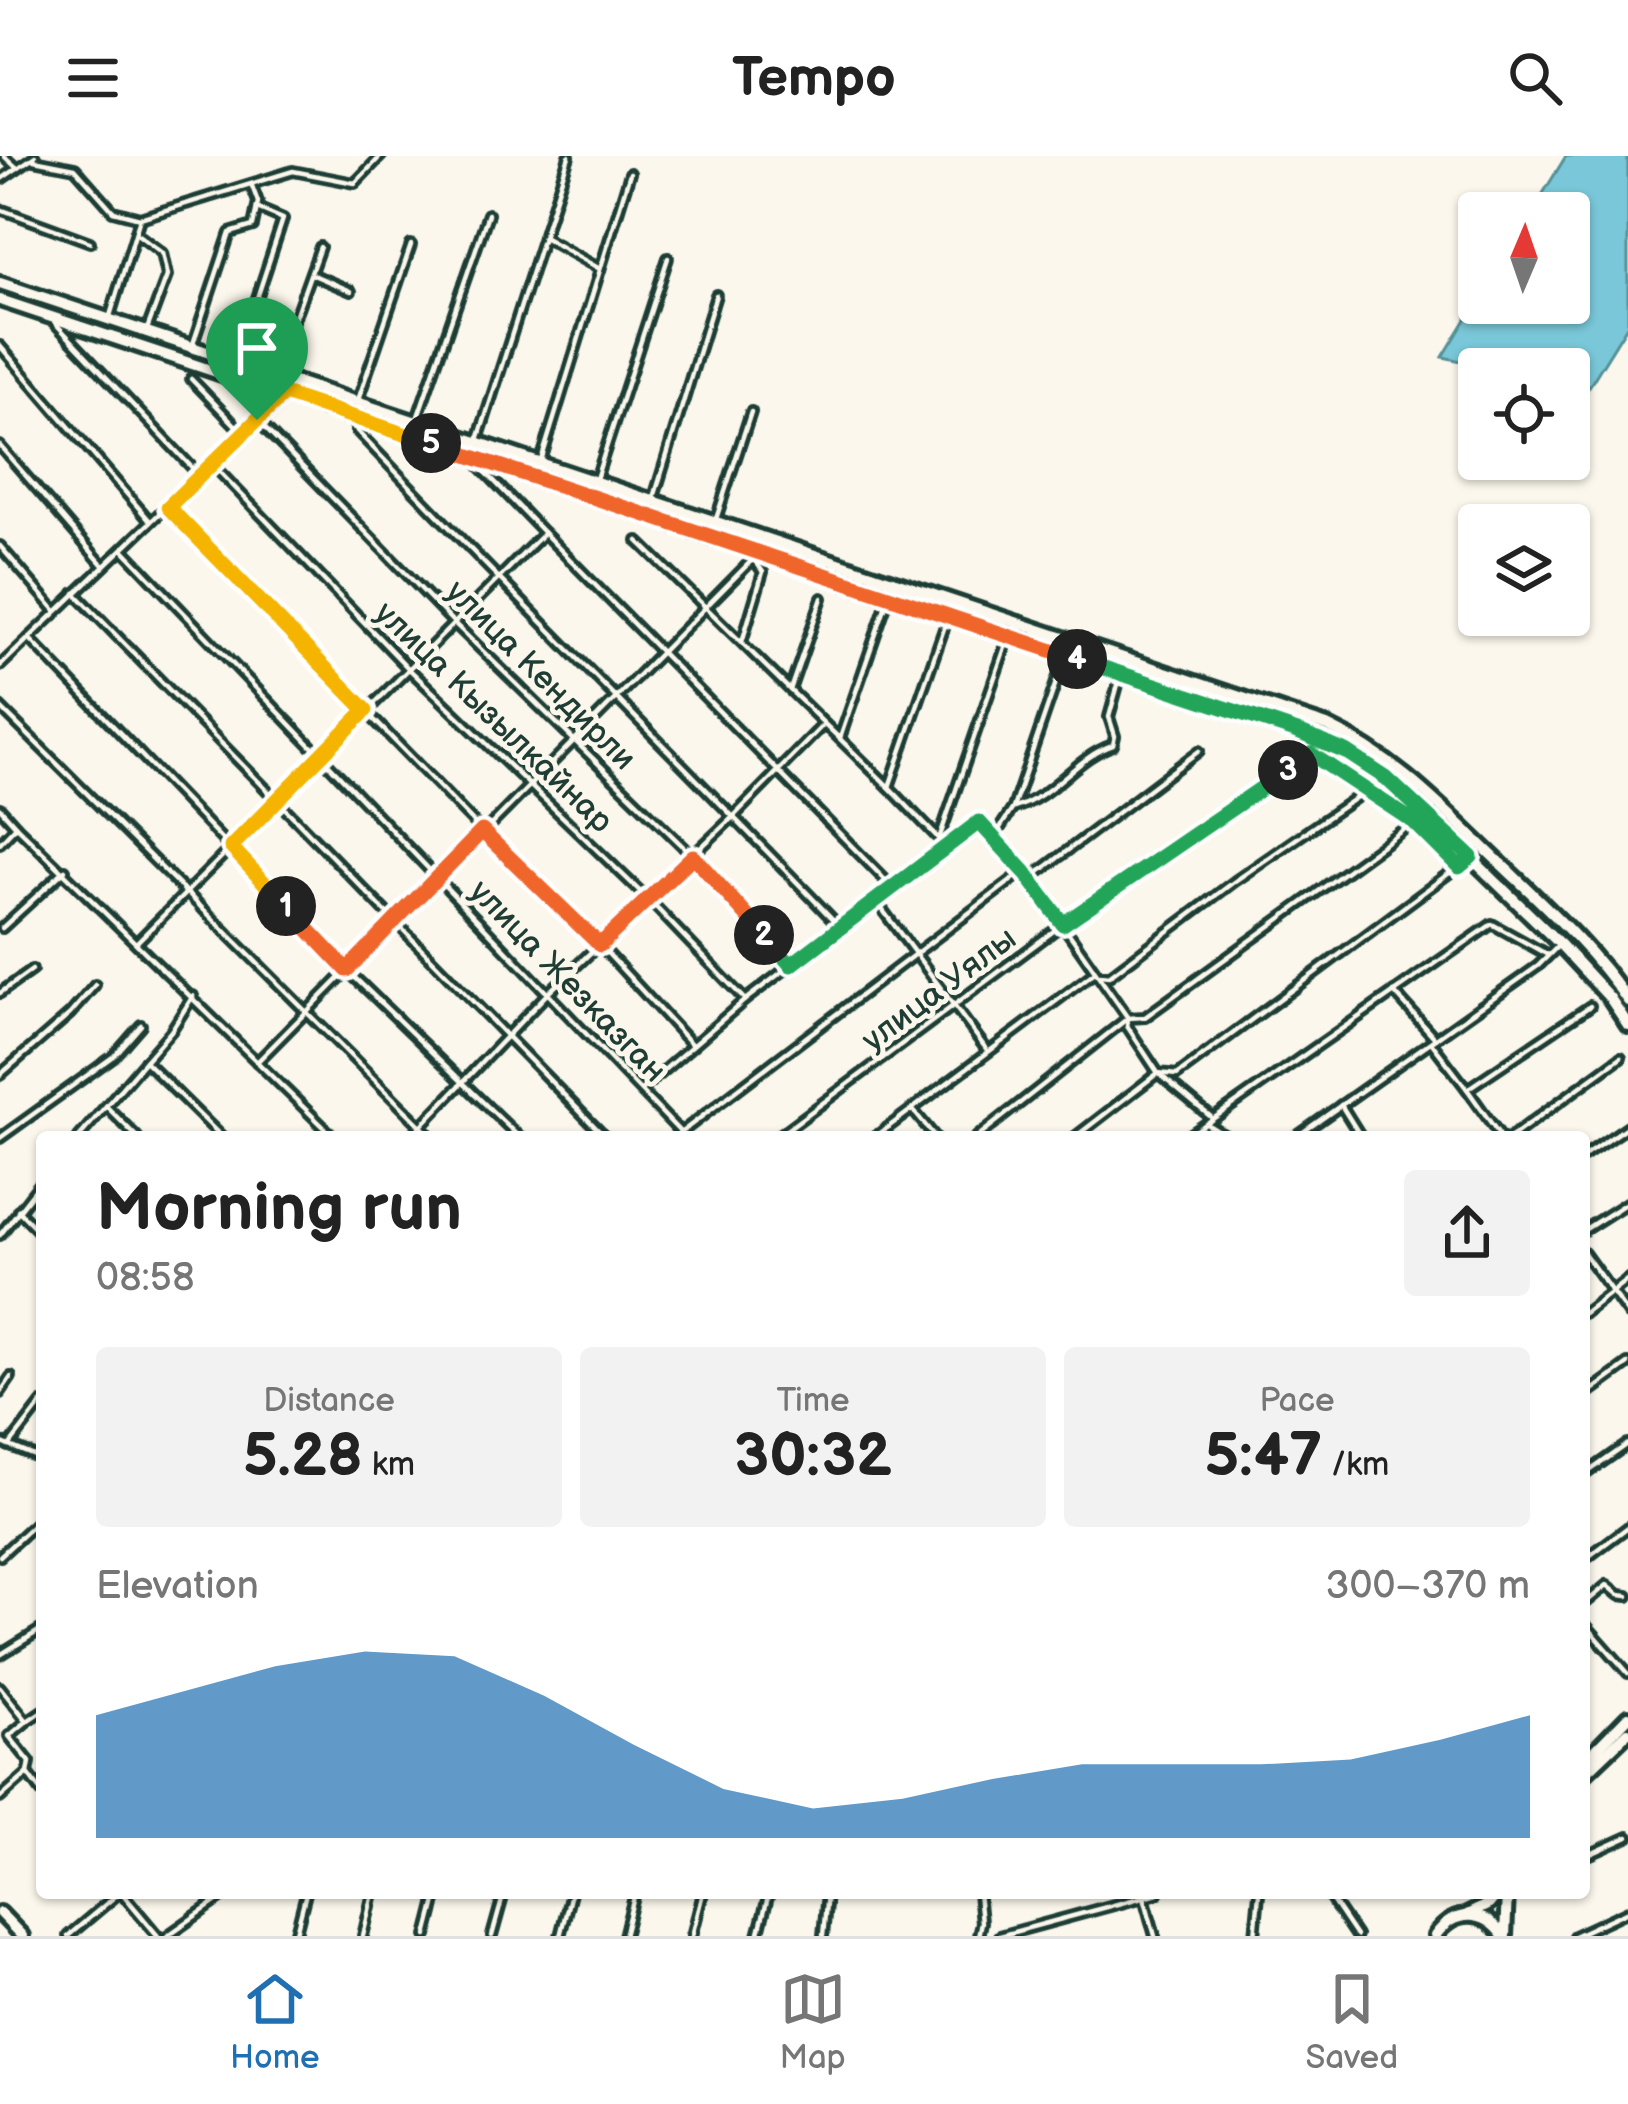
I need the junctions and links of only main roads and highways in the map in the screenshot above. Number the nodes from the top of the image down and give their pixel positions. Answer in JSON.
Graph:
{"nodes":[{"id":1,"x":0,"y":284,"type":"edge"},
{"id":2,"x":0,"y":299,"type":"edge"},
{"id":3,"x":676,"y":509,"type":"junction"},
{"id":4,"x":671,"y":522,"type":"junction"},
{"id":5,"x":1628,"y":1001,"type":"edge"},
{"id":6,"x":1628,"y":1025,"type":"edge"},
{"id":7,"x":1628,"y":1718,"type":"edge"},
{"id":8,"x":1628,"y":1732,"type":"edge"},
{"id":9,"x":1590,"y":1756,"type":"edge"},
{"id":10,"x":1590,"y":1768,"type":"edge"},
{"id":11,"x":1495,"y":1899,"type":"edge"},
{"id":12,"x":1503,"y":1899,"type":"edge"},
{"id":13,"x":1467,"y":1915,"type":"junction"},
{"id":14,"x":0,"y":1917,"type":"edge"},
{"id":15,"x":18,"y":1936,"type":"edge"},
{"id":16,"x":1435,"y":1936,"type":"edge"},
{"id":17,"x":1504,"y":1936,"type":"edge"}],
"edges":[{"from":1,"to":3,"type":"main road"},
{"from":2,"to":4,"type":"main road"},
{"from":3,"to":4,"type":"main road"},
{"from":3,"to":5,"type":"main road"},
{"from":4,"to":6,"type":"main road"},
{"from":7,"to":9,"type":"main road"},
{"from":8,"to":10,"type":"main road"},
{"from":11,"to":13,"type":"main road"},
{"from":12,"to":17,"type":"main road"},
{"from":13,"to":16,"type":"main road"},
{"from":13,"to":17,"type":"main road"},
{"from":14,"to":15,"type":"main road"}]}
